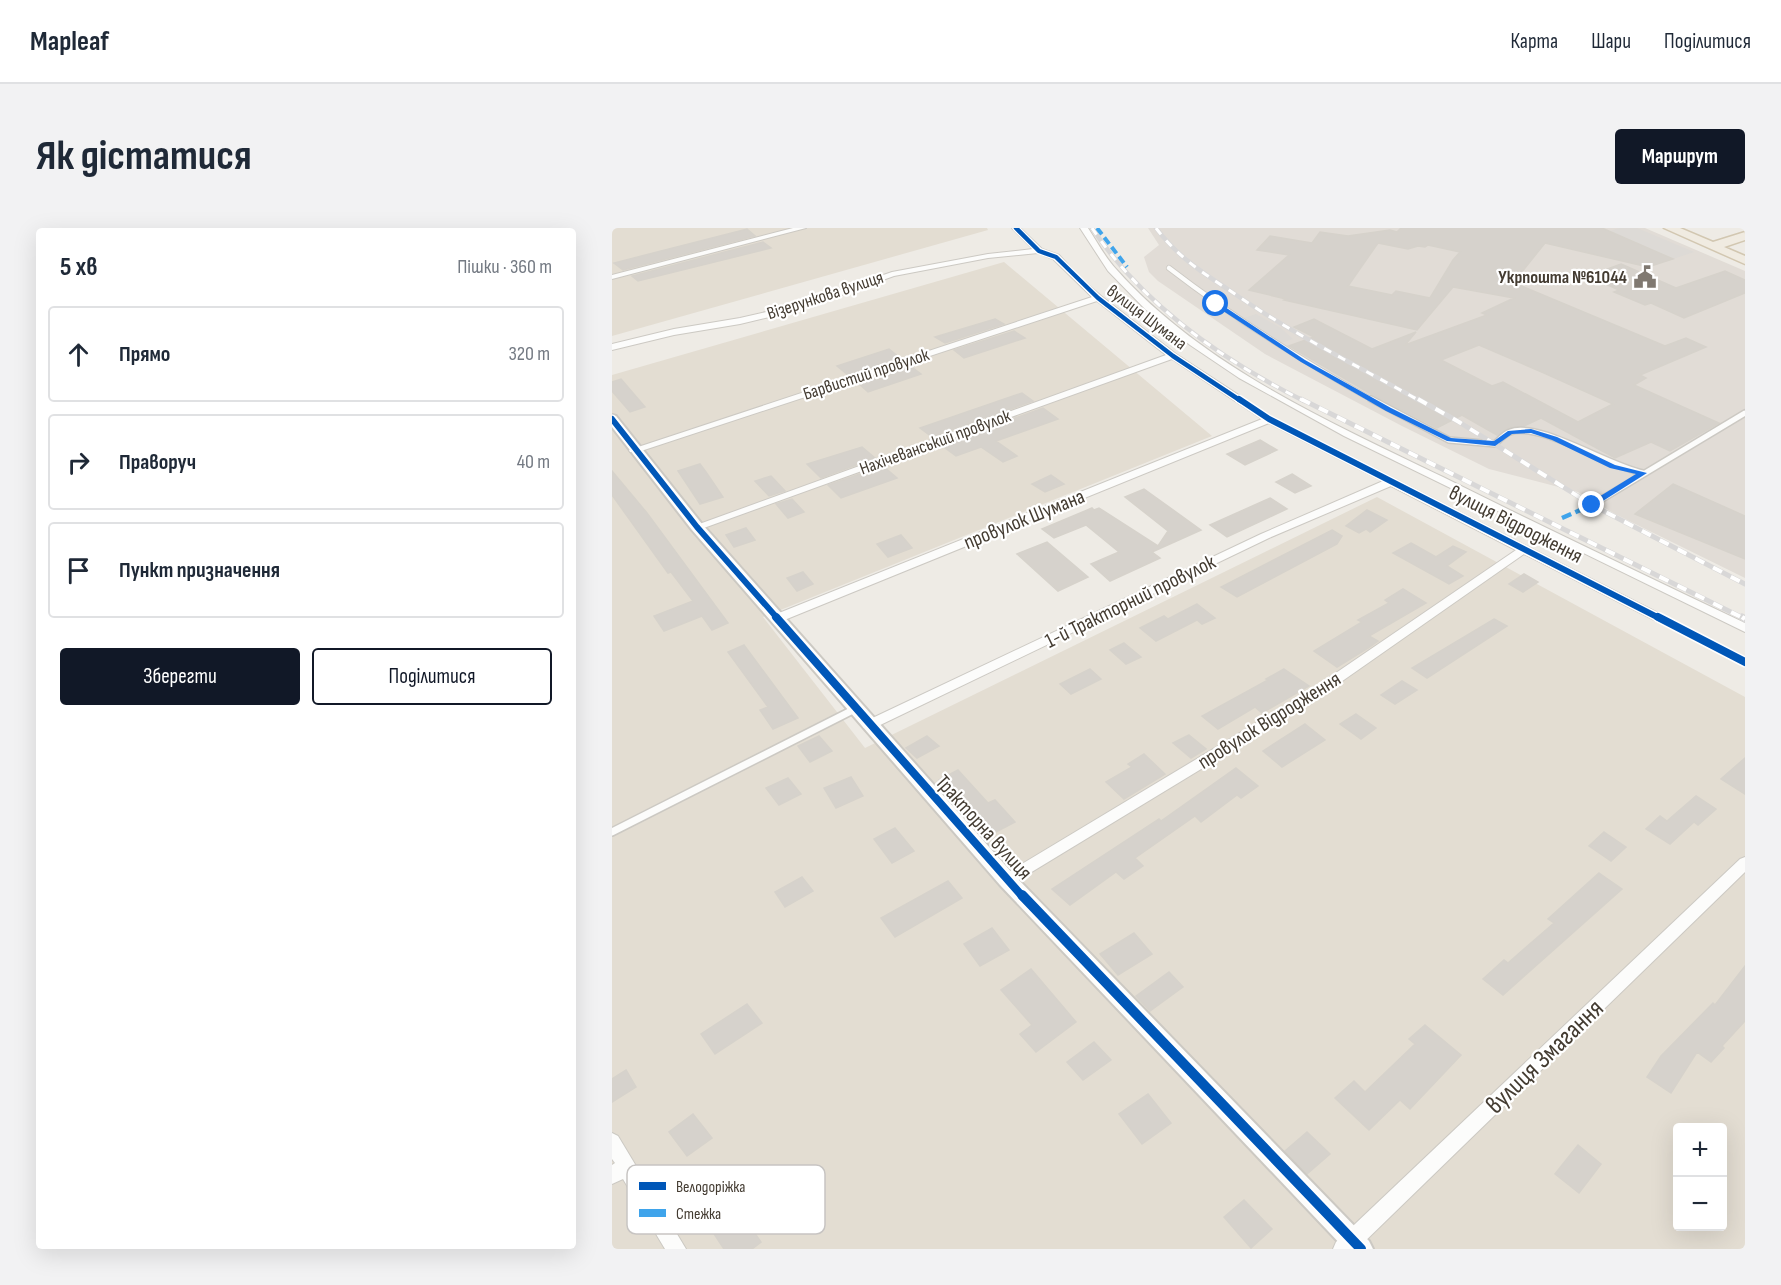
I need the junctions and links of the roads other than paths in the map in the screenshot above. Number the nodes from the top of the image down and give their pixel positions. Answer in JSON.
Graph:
{"nodes":[{"id":1,"x":802,"y":228,"type":"edge"},
{"id":2,"x":1016,"y":228,"type":"edge"},
{"id":3,"x":1084,"y":228,"type":"edge"},
{"id":4,"x":1670,"y":228,"type":"edge"},
{"id":5,"x":1745,"y":236,"type":"edge"},
{"id":6,"x":1713,"y":246,"type":"junction"},
{"id":7,"x":1039,"y":251,"type":"junction"},
{"id":8,"x":1745,"y":260,"type":"edge"},
{"id":9,"x":1169,"y":268,"type":"dead end"},
{"id":10,"x":612,"y":277,"type":"edge"},
{"id":11,"x":1098,"y":298,"type":"junction"},
{"id":12,"x":612,"y":347,"type":"edge"},
{"id":13,"x":1173,"y":356,"type":"junction"},
{"id":14,"x":1745,"y":412,"type":"edge"},
{"id":15,"x":612,"y":419,"type":"edge"},
{"id":16,"x":1269,"y":419,"type":"junction"},
{"id":17,"x":634,"y":450,"type":"junction"},
{"id":18,"x":1643,"y":473,"type":"junction"},
{"id":19,"x":1393,"y":481,"type":"junction"},
{"id":20,"x":1592,"y":505,"type":"dead end"},
{"id":21,"x":697,"y":527,"type":"junction"},
{"id":22,"x":1524,"y":549,"type":"junction"},
{"id":23,"x":778,"y":618,"type":"junction"},
{"id":24,"x":1745,"y":628,"type":"edge"},
{"id":25,"x":1745,"y":662,"type":"edge"},
{"id":26,"x":855,"y":709,"type":"junction"},
{"id":27,"x":869,"y":725,"type":"junction"},
{"id":28,"x":612,"y":832,"type":"edge"},
{"id":29,"x":1745,"y":862,"type":"edge"},
{"id":30,"x":1007,"y":880,"type":"junction"},
{"id":31,"x":612,"y":1142,"type":"edge"},
{"id":32,"x":619,"y":1171,"type":"edge"},
{"id":33,"x":665,"y":1234,"type":"edge"},
{"id":34,"x":1352,"y":1246,"type":"edge"},
{"id":35,"x":676,"y":1249,"type":"edge"}],
"edges":[{"from":1,"to":10,"type":"street"},
{"from":2,"to":7,"type":"street","name":"вулиця Шумана"},
{"from":3,"to":24,"type":"street"},
{"from":4,"to":6,"type":"main road"},
{"from":5,"to":6,"type":"main road"},
{"from":6,"to":8,"type":"main road"},
{"from":7,"to":11,"type":"street","name":"вулиця Шумана"},
{"from":7,"to":12,"type":"street","name":"Візерункова вулиця"},
{"from":9,"to":18,"type":"lane"},
{"from":11,"to":13,"type":"street","name":"вулиця Шумана"},
{"from":11,"to":17,"type":"street","name":"Барвистий провулок"},
{"from":13,"to":16,"type":"street","name":"вулиця Шумана"},
{"from":13,"to":21,"type":"street","name":"Нахічеванський провулок"},
{"from":14,"to":18,"type":"lane"},
{"from":15,"to":17,"type":"street","name":"Тракторна вулиця"},
{"from":16,"to":19,"type":"street","name":"вулиця Відродження"},
{"from":16,"to":23,"type":"street","name":"провулок Шумана"},
{"from":17,"to":21,"type":"street","name":"Тракторна вулиця"},
{"from":18,"to":20,"type":"lane"},
{"from":19,"to":22,"type":"street","name":"вулиця Відродження"},
{"from":19,"to":27,"type":"street","name":"1-й Тракторний провулок"},
{"from":21,"to":23,"type":"street","name":"Тракторна вулиця"},
{"from":22,"to":25,"type":"street","name":"вулиця Відродження"},
{"from":22,"to":30,"type":"street","name":"провулок Відродження"},
{"from":23,"to":26,"type":"street","name":"Тракторна вулиця"},
{"from":26,"to":27,"type":"street","name":"Тракторна вулиця"},
{"from":26,"to":28,"type":"lane"},
{"from":27,"to":30,"type":"street","name":"Тракторна вулиця"},
{"from":29,"to":34,"type":"street","name":"вулиця Змагання"},
{"from":30,"to":34,"type":"street","name":"Тракторна вулиця"},
{"from":31,"to":32,"type":"street"},
{"from":33,"to":35,"type":"street"}]}
